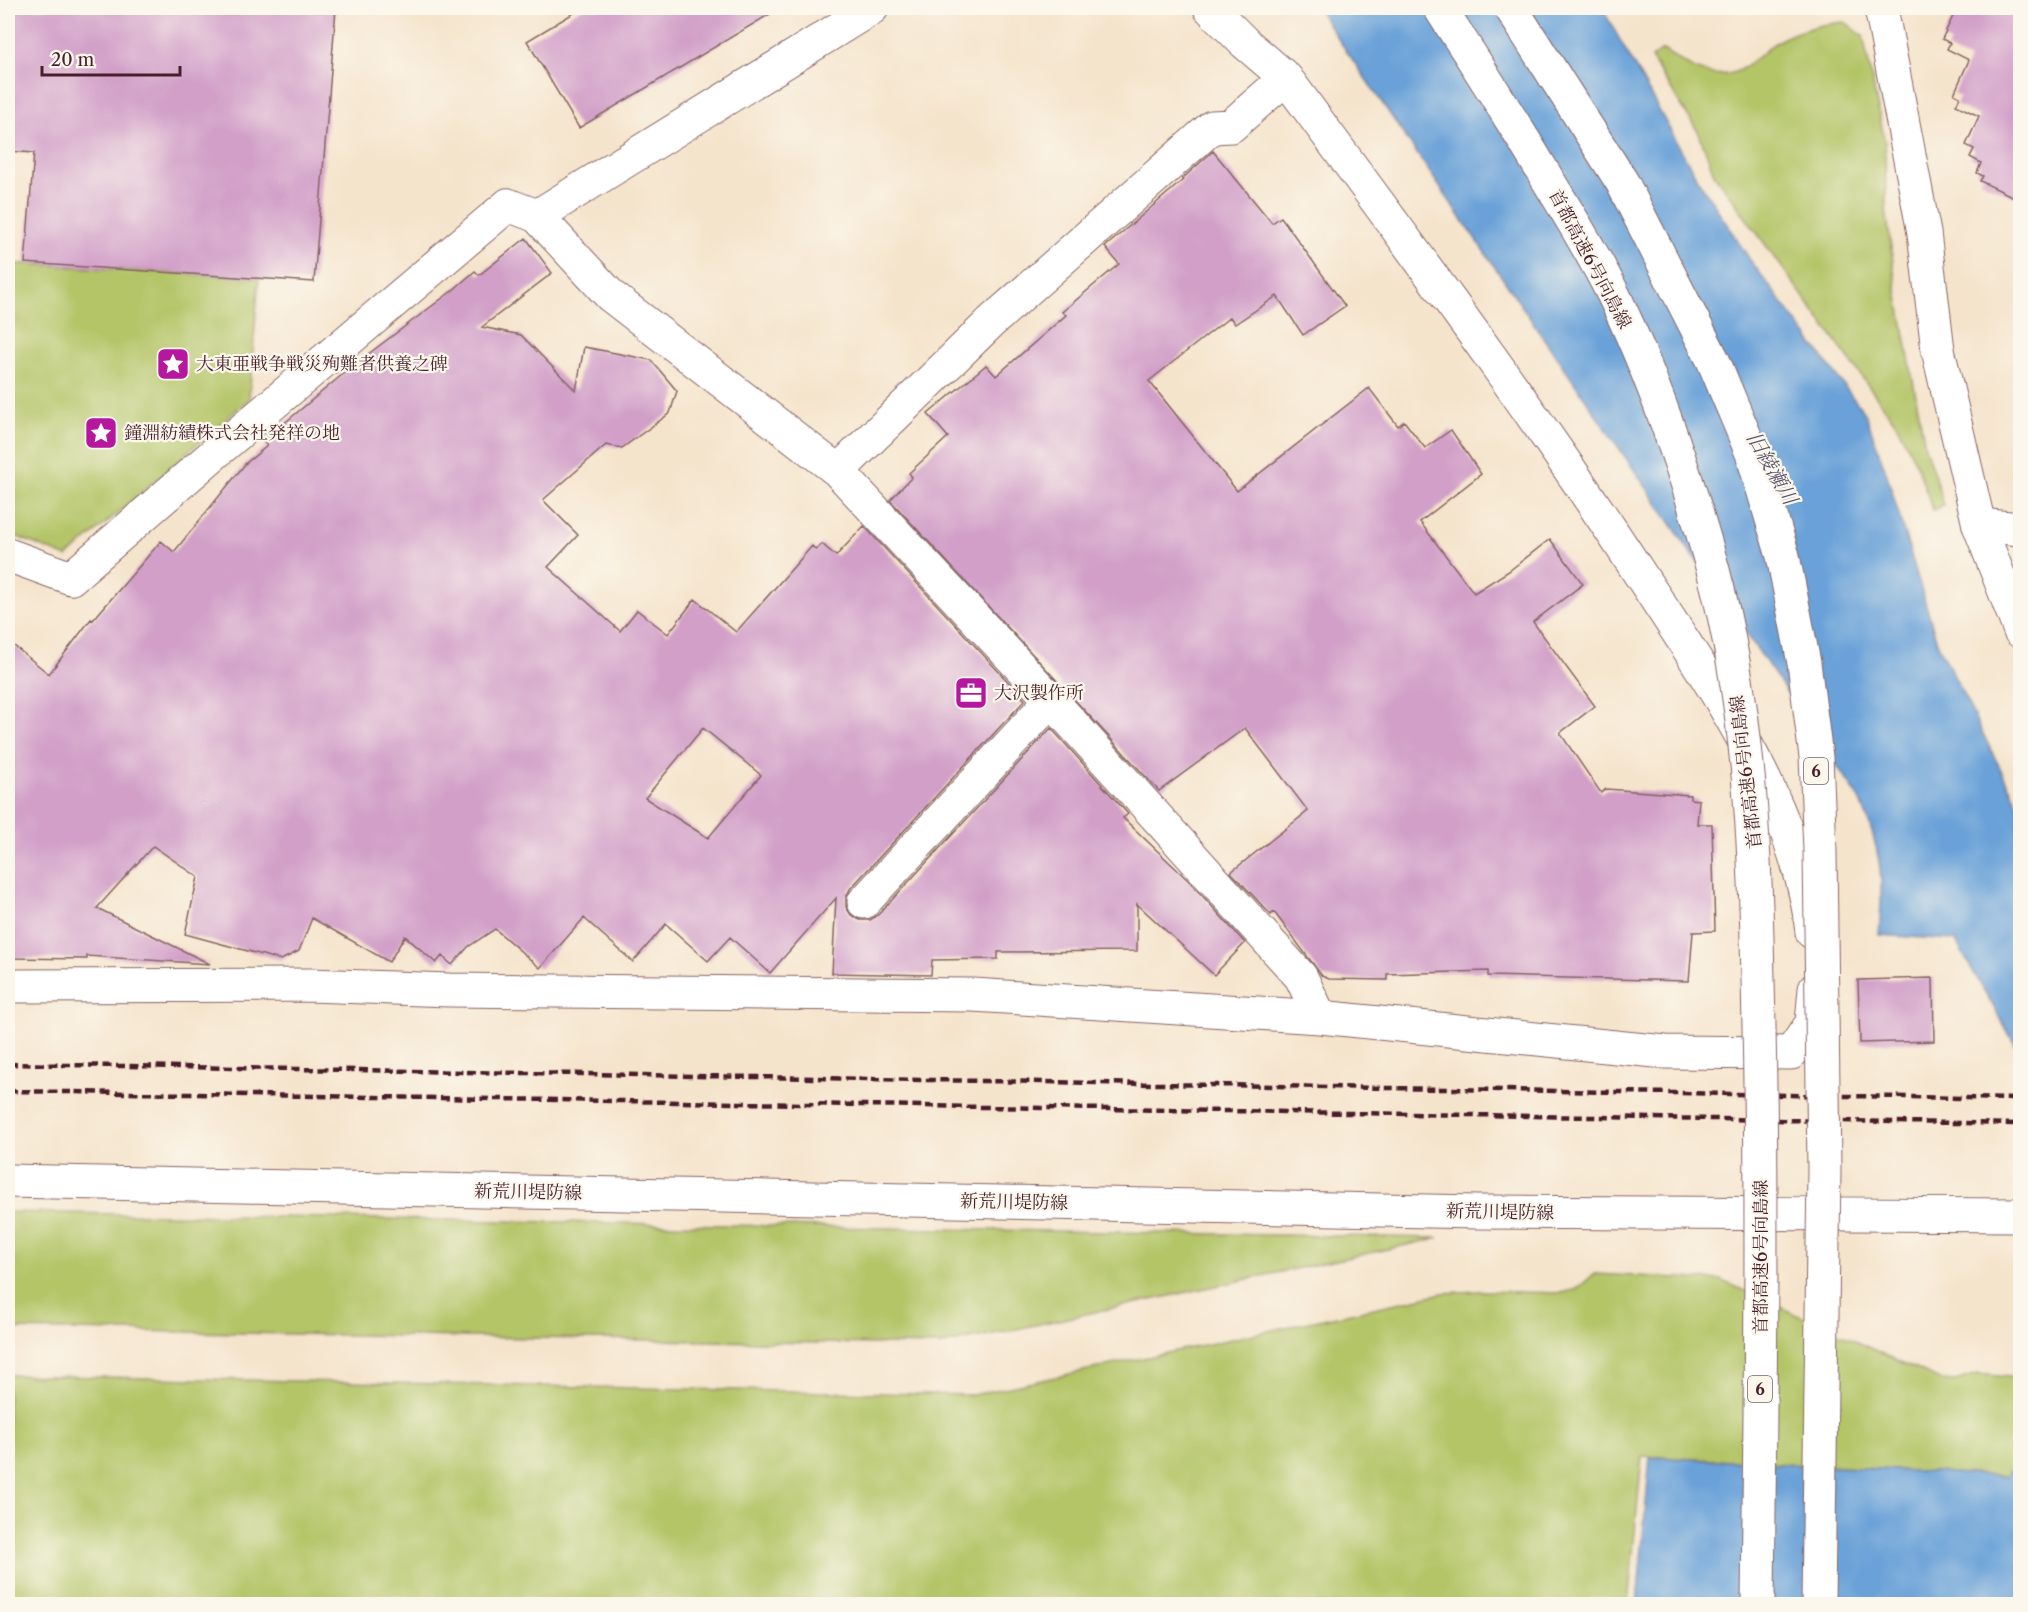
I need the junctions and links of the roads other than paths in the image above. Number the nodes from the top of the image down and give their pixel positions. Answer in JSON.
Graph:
{"nodes":[{"id":1,"x":872,"y":8,"type":"edge"},
{"id":2,"x":1210,"y":8,"type":"edge"},
{"id":3,"x":1440,"y":8,"type":"edge"},
{"id":4,"x":1511,"y":8,"type":"edge"},
{"id":5,"x":1881,"y":8,"type":"edge"},
{"id":6,"x":1286,"y":78,"type":"junction"},
{"id":7,"x":537,"y":216,"type":"junction"},
{"id":8,"x":838,"y":471,"type":"junction"},
{"id":9,"x":1979,"y":525,"type":"junction"},
{"id":10,"x":2020,"y":529,"type":"edge"},
{"id":11,"x":8,"y":555,"type":"edge"},
{"id":12,"x":2020,"y":632,"type":"edge"},
{"id":13,"x":1051,"y":700,"type":"junction"},
{"id":14,"x":864,"y":902,"type":"dead end"},
{"id":15,"x":8,"y":986,"type":"edge"},
{"id":16,"x":1320,"y":1017,"type":"junction"},
{"id":17,"x":8,"y":1181,"type":"edge"},
{"id":18,"x":2020,"y":1215,"type":"edge"},
{"id":19,"x":1758,"y":1605,"type":"edge"},
{"id":20,"x":1818,"y":1605,"type":"edge"}],
"edges":[{"from":1,"to":7,"type":"main road"},
{"from":2,"to":6,"type":"main road"},
{"from":3,"to":19,"type":"main road","name":"首都高速6号向島線","number":"6","bridge":true},
{"from":4,"to":20,"type":"main road","number":"6","bridge":true},
{"from":5,"to":9,"type":"main road"},
{"from":6,"to":8,"type":"main road"},
{"from":6,"to":16,"type":"main road"},
{"from":7,"to":8,"type":"main road"},
{"from":7,"to":11,"type":"main road"},
{"from":8,"to":13,"type":"main road"},
{"from":9,"to":10,"type":"main road"},
{"from":9,"to":12,"type":"main road"},
{"from":13,"to":14,"type":"main road"},
{"from":13,"to":16,"type":"main road"},
{"from":15,"to":16,"type":"main road"},
{"from":17,"to":18,"type":"main road","name":"新荒川堤防線"}]}
